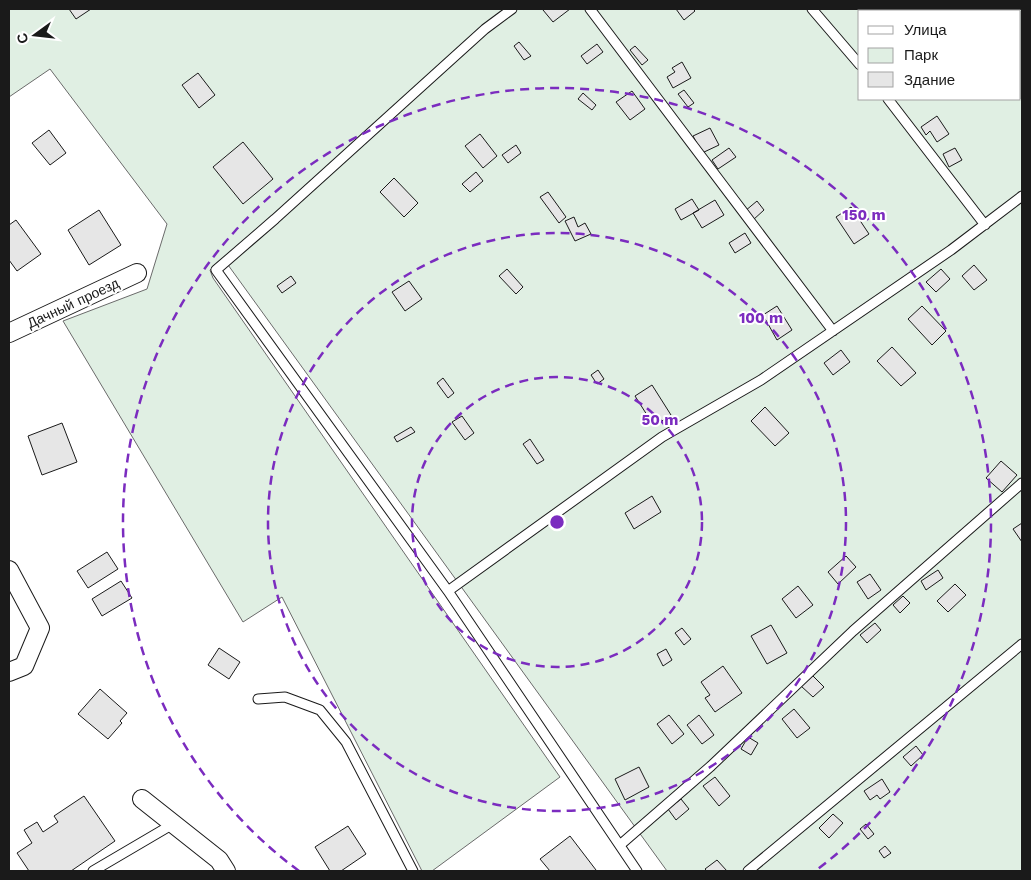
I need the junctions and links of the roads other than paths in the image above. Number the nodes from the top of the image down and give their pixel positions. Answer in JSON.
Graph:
{"nodes":[{"id":1,"x":512,"y":9,"type":"edge"},
{"id":2,"x":590,"y":9,"type":"edge"},
{"id":3,"x":812,"y":9,"type":"edge"},
{"id":4,"x":858,"y":63,"type":"edge"},
{"id":5,"x":889,"y":100,"type":"edge"},
{"id":6,"x":1022,"y":196,"type":"edge"},
{"id":7,"x":985,"y":225,"type":"junction"},
{"id":8,"x":137,"y":273,"type":"dead end"},
{"id":9,"x":833,"y":331,"type":"junction"},
{"id":10,"x":9,"y":333,"type":"edge"},
{"id":11,"x":1022,"y":483,"type":"edge"},
{"id":12,"x":9,"y":570,"type":"edge"},
{"id":13,"x":448,"y":591,"type":"junction"},
{"id":14,"x":1022,"y":644,"type":"edge"},
{"id":15,"x":9,"y":672,"type":"edge"},
{"id":16,"x":258,"y":699,"type":"dead end"},
{"id":17,"x":142,"y":799,"type":"dead end"},
{"id":18,"x":172,"y":824,"type":"junction"},
{"id":19,"x":620,"y":845,"type":"junction"},
{"id":20,"x":93,"y":871,"type":"edge"},
{"id":21,"x":226,"y":871,"type":"edge"},
{"id":22,"x":413,"y":871,"type":"edge"},
{"id":23,"x":637,"y":871,"type":"edge"},
{"id":24,"x":748,"y":871,"type":"edge"}],
"edges":[{"from":1,"to":13,"type":"lane"},
{"from":2,"to":9,"type":"lane"},
{"from":3,"to":4,"type":"lane"},
{"from":5,"to":7,"type":"lane"},
{"from":6,"to":7,"type":"lane"},
{"from":7,"to":9,"type":"lane"},
{"from":8,"to":10,"type":"street","name":"Дачный проезд"},
{"from":9,"to":13,"type":"lane"},
{"from":11,"to":19,"type":"lane"},
{"from":12,"to":15,"type":"street"},
{"from":13,"to":19,"type":"lane"},
{"from":14,"to":24,"type":"lane"},
{"from":16,"to":22,"type":"lane"},
{"from":17,"to":18,"type":"street"},
{"from":18,"to":20,"type":"lane"},
{"from":18,"to":21,"type":"street"},
{"from":19,"to":23,"type":"lane"}]}
